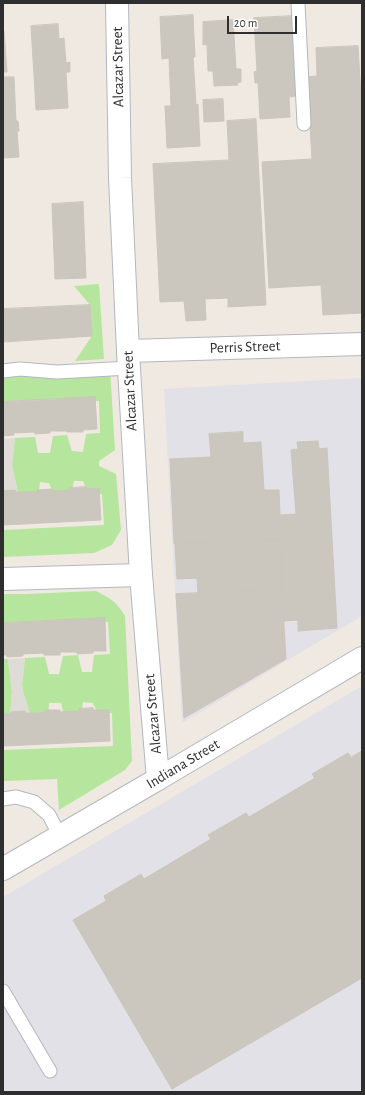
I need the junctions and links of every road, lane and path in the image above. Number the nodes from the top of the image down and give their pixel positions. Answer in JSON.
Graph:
{"nodes":[{"id":1,"x":117,"y":3,"type":"edge"},
{"id":2,"x":298,"y":3,"type":"edge"},
{"id":3,"x":304,"y":124,"type":"dead end"},
{"id":4,"x":362,"y":344,"type":"edge"},
{"id":5,"x":128,"y":360,"type":"junction"},
{"id":6,"x":3,"y":371,"type":"edge"},
{"id":7,"x":141,"y":575,"type":"junction"},
{"id":8,"x":3,"y":579,"type":"edge"},
{"id":9,"x":362,"y":658,"type":"edge"},
{"id":10,"x":158,"y":779,"type":"junction"},
{"id":11,"x":3,"y":800,"type":"edge"},
{"id":12,"x":60,"y":836,"type":"junction"},
{"id":13,"x":3,"y":869,"type":"edge"},
{"id":14,"x":3,"y":991,"type":"edge"},
{"id":15,"x":50,"y":1071,"type":"dead end"}],
"edges":[{"from":1,"to":5,"type":"street","name":"Alcazar Street"},
{"from":2,"to":3,"type":"lane"},
{"from":4,"to":5,"type":"street","name":"Perris Street"},
{"from":5,"to":6,"type":"lane"},
{"from":5,"to":7,"type":"street","name":"Alcazar Street"},
{"from":7,"to":8,"type":"street"},
{"from":7,"to":10,"type":"street","name":"Alcazar Street"},
{"from":9,"to":10,"type":"street","name":"Indiana Street"},
{"from":10,"to":12,"type":"street","name":"Indiana Street"},
{"from":11,"to":12,"type":"lane"},
{"from":12,"to":13,"type":"street","name":"Indiana Street"},
{"from":14,"to":15,"type":"lane"}]}
